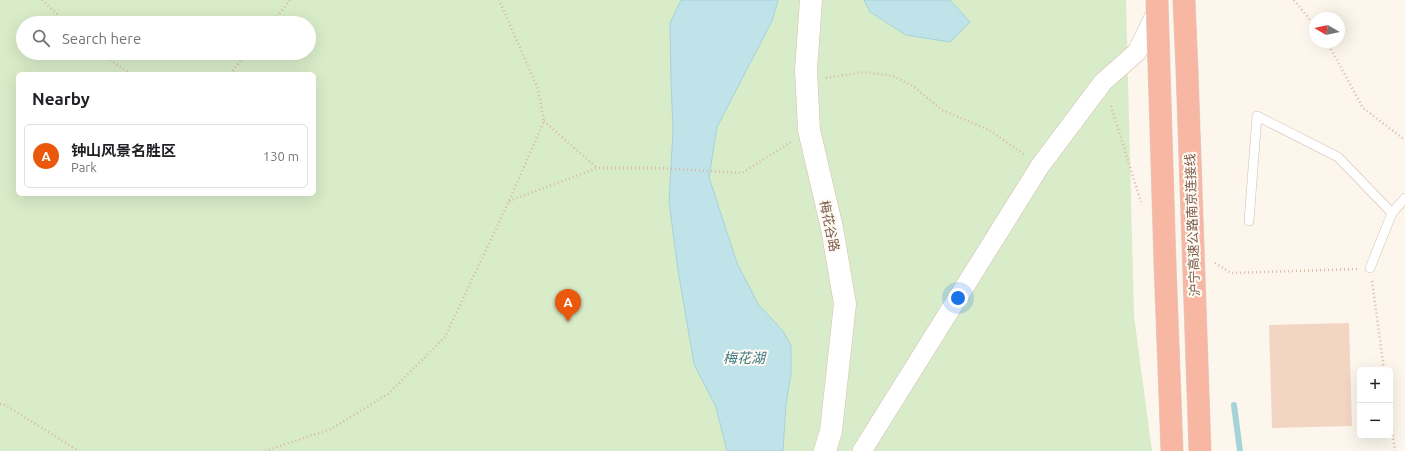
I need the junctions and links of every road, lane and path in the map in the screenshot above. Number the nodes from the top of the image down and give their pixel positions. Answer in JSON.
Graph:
{"nodes":[{"id":1,"x":42,"y":0,"type":"edge"},
{"id":2,"x":290,"y":0,"type":"edge"},
{"id":3,"x":499,"y":0,"type":"edge"},
{"id":4,"x":811,"y":0,"type":"edge"},
{"id":5,"x":1156,"y":0,"type":"edge"},
{"id":6,"x":1184,"y":0,"type":"edge"},
{"id":7,"x":1294,"y":0,"type":"edge"},
{"id":8,"x":59,"y":16,"type":"edge"},
{"id":9,"x":277,"y":16,"type":"edge"},
{"id":10,"x":1309,"y":19,"type":"edge"},
{"id":11,"x":1330,"y":48,"type":"edge"},
{"id":12,"x":110,"y":60,"type":"edge"},
{"id":13,"x":241,"y":60,"type":"edge"},
{"id":14,"x":128,"y":72,"type":"edge"},
{"id":15,"x":232,"y":72,"type":"edge"},
{"id":16,"x":826,"y":78,"type":"dead end"},
{"id":17,"x":1103,"y":82,"type":"junction"},
{"id":18,"x":544,"y":121,"type":"junction"},
{"id":19,"x":809,"y":130,"type":"junction"},
{"id":20,"x":1405,"y":140,"type":"edge"},
{"id":21,"x":1040,"y":166,"type":"junction"},
{"id":22,"x":597,"y":168,"type":"junction"},
{"id":23,"x":1405,"y":198,"type":"edge"},
{"id":24,"x":509,"y":201,"type":"junction"},
{"id":25,"x":1141,"y":203,"type":"dead end"},
{"id":26,"x":1392,"y":213,"type":"junction"},
{"id":27,"x":1249,"y":221,"type":"dead end"},
{"id":28,"x":1211,"y":260,"type":"dead end"},
{"id":29,"x":1370,"y":268,"type":"junction"},
{"id":30,"x":1384,"y":367,"type":"edge"},
{"id":31,"x":0,"y":404,"type":"edge"},
{"id":32,"x":1393,"y":437,"type":"edge"},
{"id":33,"x":79,"y":451,"type":"edge"},
{"id":34,"x":265,"y":451,"type":"edge"},
{"id":35,"x":825,"y":451,"type":"edge"},
{"id":36,"x":862,"y":451,"type":"edge"},
{"id":37,"x":1172,"y":451,"type":"edge"},
{"id":38,"x":1200,"y":451,"type":"edge"},
{"id":39,"x":1395,"y":451,"type":"edge"}],
"edges":[{"from":1,"to":8,"type":"path"},
{"from":2,"to":9,"type":"path"},
{"from":3,"to":18,"type":"path"},
{"from":4,"to":19,"type":"street","name":"梅花谷路"},
{"from":5,"to":17,"type":"street"},
{"from":5,"to":37,"type":"highway","bridge":true},
{"from":6,"to":38,"type":"highway","name":"沪宁高速公路南京连接线","bridge":true},
{"from":7,"to":10,"type":"path"},
{"from":11,"to":20,"type":"path"},
{"from":12,"to":14,"type":"path"},
{"from":13,"to":15,"type":"path"},
{"from":16,"to":21,"type":"path"},
{"from":17,"to":21,"type":"street"},
{"from":17,"to":25,"type":"path"},
{"from":18,"to":22,"type":"path"},
{"from":18,"to":24,"type":"path"},
{"from":19,"to":22,"type":"path"},
{"from":19,"to":35,"type":"street","name":"梅花谷路"},
{"from":21,"to":36,"type":"street"},
{"from":22,"to":24,"type":"path"},
{"from":23,"to":26,"type":"lane"},
{"from":24,"to":34,"type":"path"},
{"from":26,"to":27,"type":"lane"},
{"from":26,"to":29,"type":"lane"},
{"from":28,"to":29,"type":"path"},
{"from":29,"to":30,"type":"path"},
{"from":31,"to":33,"type":"path"},
{"from":32,"to":39,"type":"path"}]}
